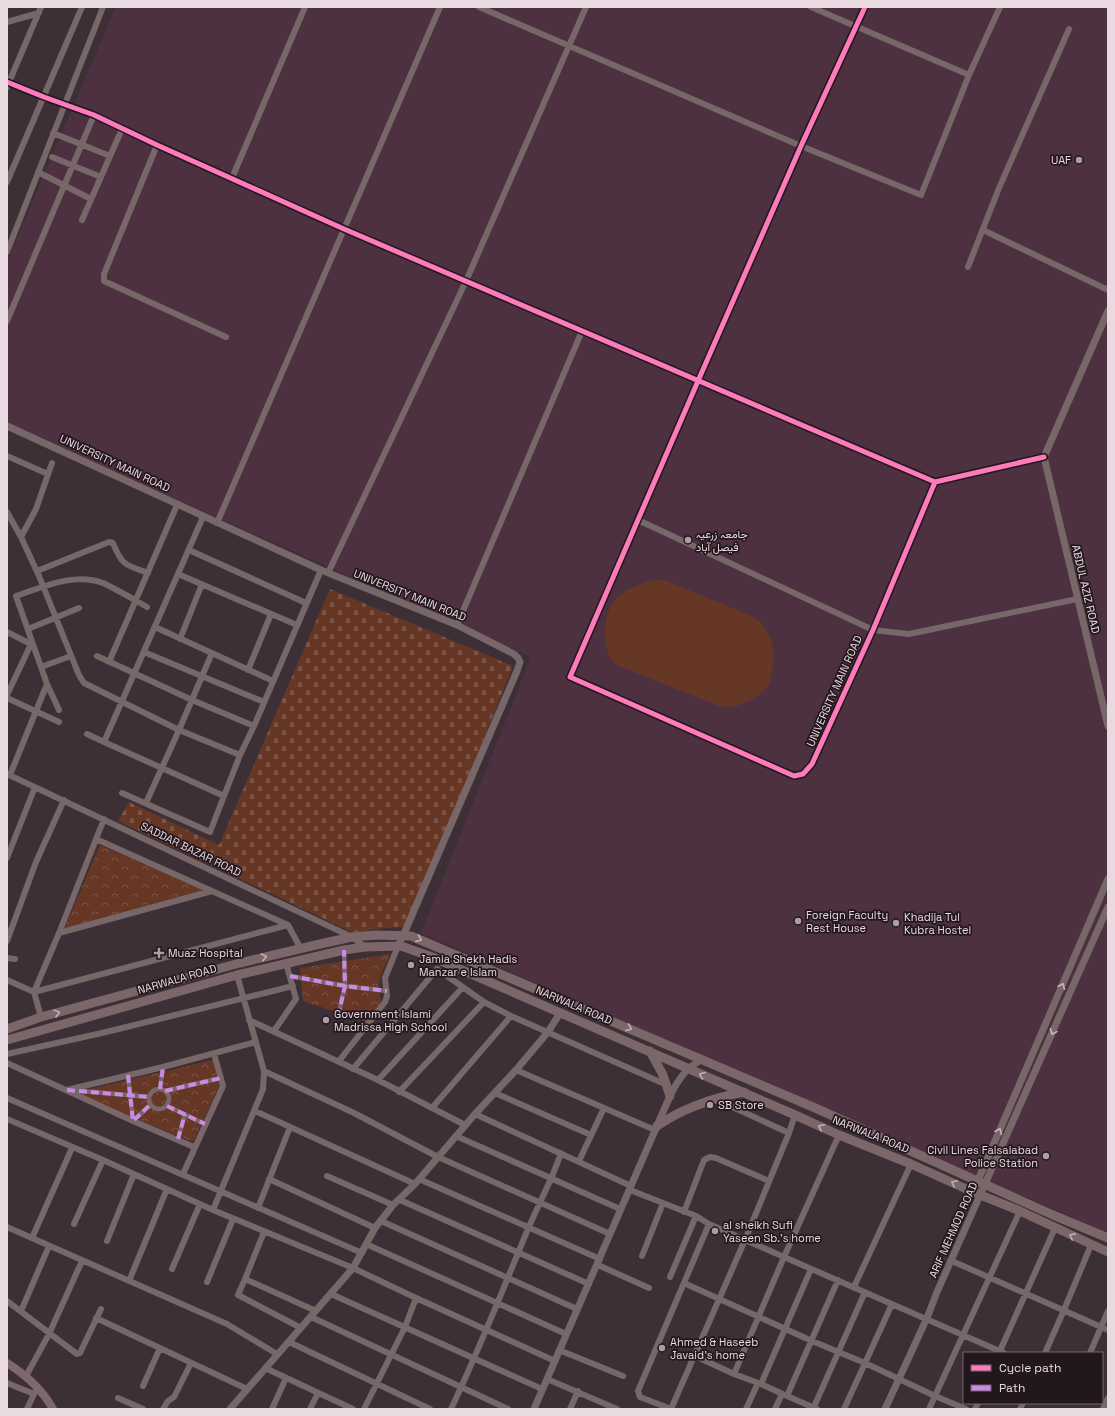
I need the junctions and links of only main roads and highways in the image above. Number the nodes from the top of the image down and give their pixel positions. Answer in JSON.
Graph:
{"nodes":[{"id":1,"x":7,"y":1029,"type":"edge"},
{"id":2,"x":7,"y":1040,"type":"edge"},
{"id":3,"x":650,"y":1052,"type":"junction"},
{"id":4,"x":744,"y":1092,"type":"junction"},
{"id":5,"x":670,"y":1096,"type":"road end"},
{"id":6,"x":656,"y":1128,"type":"road end"},
{"id":7,"x":1108,"y":1238,"type":"edge"},
{"id":8,"x":1108,"y":1252,"type":"edge"},
{"id":9,"x":7,"y":1363,"type":"edge"},
{"id":10,"x":53,"y":1409,"type":"edge"}],
"edges":[{"from":1,"to":7,"type":"main road","name":"NARWALA ROAD","one_way":true},
{"from":2,"to":3,"type":"main road","name":"NARWALA ROAD"},
{"from":4,"to":3,"type":"main road","name":"NARWALA ROAD","one_way":true},
{"from":3,"to":5,"type":"main road"},
{"from":4,"to":6,"type":"main road"},
{"from":8,"to":4,"type":"main road","name":"NARWALA ROAD","one_way":true},
{"from":9,"to":10,"type":"main road"}]}
